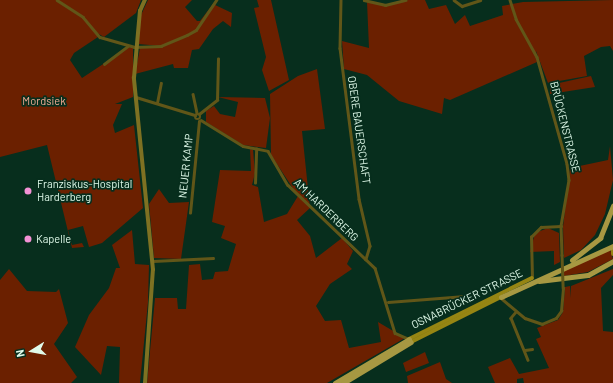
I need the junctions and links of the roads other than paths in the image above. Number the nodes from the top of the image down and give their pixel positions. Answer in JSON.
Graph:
{"nodes":[{"id":1,"x":56,"y":0,"type":"edge"},
{"id":2,"x":145,"y":0,"type":"edge"},
{"id":3,"x":216,"y":0,"type":"edge"},
{"id":4,"x":341,"y":0,"type":"edge"},
{"id":5,"x":364,"y":0,"type":"edge"},
{"id":6,"x":405,"y":0,"type":"edge"},
{"id":7,"x":454,"y":0,"type":"edge"},
{"id":8,"x":480,"y":0,"type":"edge"},
{"id":9,"x":510,"y":0,"type":"edge"},
{"id":10,"x":472,"y":2,"type":"edge"},
{"id":11,"x":128,"y":46,"type":"junction"},
{"id":12,"x":136,"y":47,"type":"junction"},
{"id":13,"x":218,"y":59,"type":"dead end"},
{"id":14,"x":104,"y":64,"type":"dead end"},
{"id":15,"x":161,"y":83,"type":"dead end"},
{"id":16,"x":193,"y":94,"type":"dead end"},
{"id":17,"x":136,"y":97,"type":"junction"},
{"id":18,"x":157,"y":103,"type":"junction"},
{"id":19,"x":197,"y":114,"type":"junction"},
{"id":20,"x":200,"y":121,"type":"junction"},
{"id":21,"x":256,"y":149,"type":"junction"},
{"id":22,"x":255,"y":183,"type":"dead end"},
{"id":23,"x":613,"y":205,"type":"edge"},
{"id":24,"x":190,"y":213,"type":"dead end"},
{"id":25,"x":561,"y":226,"type":"junction"},
{"id":26,"x":612,"y":245,"type":"edge"},
{"id":27,"x":613,"y":254,"type":"edge"},
{"id":28,"x":213,"y":258,"type":"dead end"},
{"id":29,"x":366,"y":259,"type":"junction"},
{"id":30,"x":572,"y":260,"type":"junction"},
{"id":31,"x":613,"y":261,"type":"edge"},
{"id":32,"x":153,"y":262,"type":"junction"},
{"id":33,"x":532,"y":278,"type":"junction"},
{"id":34,"x":523,"y":286,"type":"junction"},
{"id":35,"x":478,"y":295,"type":"dead end"},
{"id":36,"x":501,"y":297,"type":"junction"},
{"id":37,"x":388,"y":302,"type":"junction"},
{"id":38,"x":516,"y":312,"type":"junction"},
{"id":39,"x":410,"y":340,"type":"junction"},
{"id":40,"x":532,"y":349,"type":"dead end"},
{"id":41,"x":524,"y":350,"type":"junction"},
{"id":42,"x":528,"y":360,"type":"dead end"},
{"id":43,"x":145,"y":383,"type":"edge"},
{"id":44,"x":335,"y":383,"type":"edge"},
{"id":45,"x":343,"y":383,"type":"edge"}],
"edges":[{"from":1,"to":11,"type":"street"},
{"from":2,"to":12,"type":"street"},
{"from":3,"to":12,"type":"street"},
{"from":4,"to":29,"type":"street","name":"OBERE BAUERSCHAFT"},
{"from":5,"to":6,"type":"street"},
{"from":7,"to":10,"type":"street"},
{"from":8,"to":10,"type":"street"},
{"from":9,"to":25,"type":"street","name":"BRÜCKENSTRASSE"},
{"from":11,"to":12,"type":"street"},
{"from":11,"to":14,"type":"street"},
{"from":12,"to":17,"type":"street"},
{"from":13,"to":19,"type":"street"},
{"from":15,"to":18,"type":"street"},
{"from":16,"to":19,"type":"street"},
{"from":17,"to":18,"type":"street"},
{"from":17,"to":32,"type":"street"},
{"from":18,"to":19,"type":"street"},
{"from":19,"to":20,"type":"street"},
{"from":20,"to":21,"type":"street","name":"AM HARDERBERG"},
{"from":20,"to":24,"type":"street","name":"NEUER KAMP"},
{"from":21,"to":22,"type":"street"},
{"from":21,"to":29,"type":"street","name":"AM HARDERBERG"},
{"from":23,"to":30,"type":"highway"},
{"from":25,"to":33,"type":"street"},
{"from":25,"to":38,"type":"street","name":"BRÜCKENSTRASSE","bridge":true},
{"from":26,"to":27,"type":"main road"},
{"from":26,"to":30,"type":"highway","name":"OSNABRÜCKER STRASSE"},
{"from":26,"to":34,"type":"highway","name":"OSNABRÜCKER STRASSE"},
{"from":28,"to":32,"type":"street"},
{"from":29,"to":37,"type":"street","name":"AM HARDERBERG"},
{"from":30,"to":33,"type":"highway","name":"OSNABRÜCKER STRASSE"},
{"from":31,"to":34,"type":"highway"},
{"from":32,"to":43,"type":"street"},
{"from":33,"to":39,"type":"main road","name":"OSNABRÜCKER STRASSE"},
{"from":34,"to":36,"type":"highway","name":"OSNABRÜCKER STRASSE"},
{"from":35,"to":37,"type":"street"},
{"from":36,"to":38,"type":"street","name":"BRÜCKENSTRASSE"},
{"from":36,"to":39,"type":"main road","name":"OSNABRÜCKER STRASSE"},
{"from":37,"to":39,"type":"street","name":"AM HARDERBERG"},
{"from":38,"to":41,"type":"street"},
{"from":39,"to":44,"type":"highway","name":"OSNABRÜCKER STRASSE"},
{"from":39,"to":45,"type":"highway","name":"OSNABRÜCKER STRASSE"},
{"from":40,"to":41,"type":"street"},
{"from":41,"to":42,"type":"street"}]}
